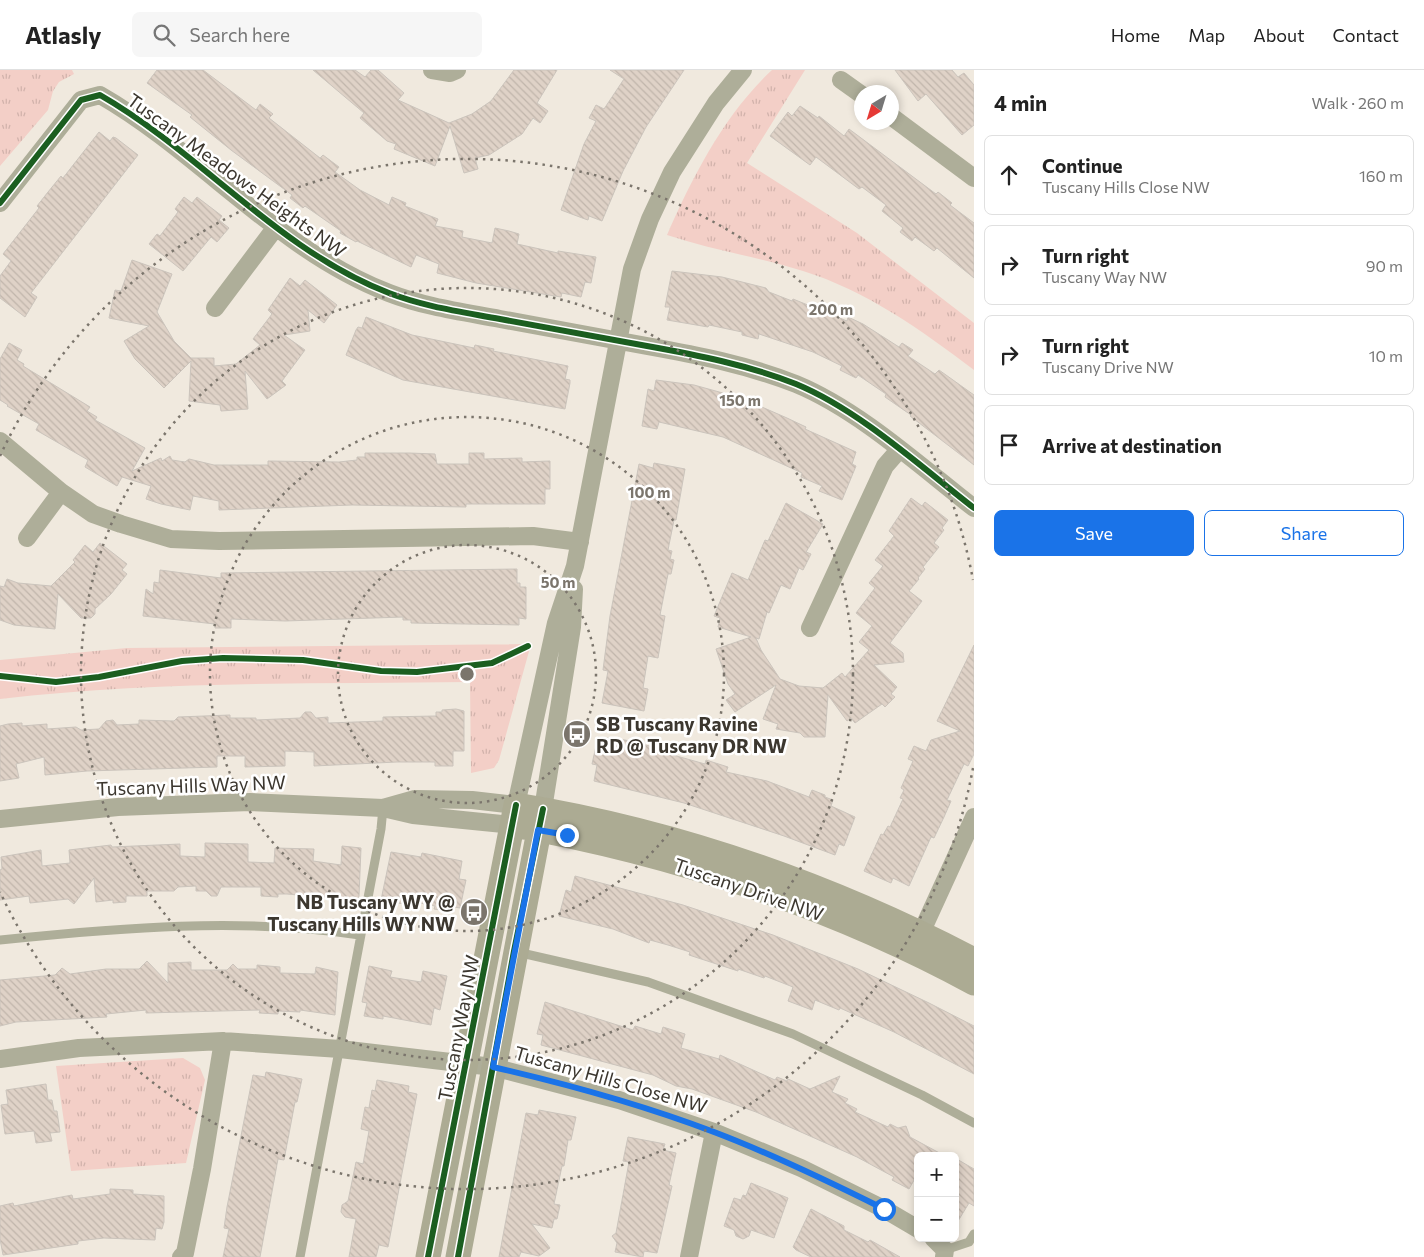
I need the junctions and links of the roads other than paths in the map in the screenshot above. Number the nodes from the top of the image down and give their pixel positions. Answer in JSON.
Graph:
{"nodes":[{"id":1,"x":432,"y":70,"type":"edge"},
{"id":2,"x":457,"y":70,"type":"edge"},
{"id":3,"x":743,"y":70,"type":"edge"},
{"id":4,"x":841,"y":80,"type":"dead end"},
{"id":5,"x":854,"y":89,"type":"edge"},
{"id":6,"x":899,"y":122,"type":"edge"},
{"id":7,"x":972,"y":174,"type":"edge"},
{"id":8,"x":0,"y":203,"type":"edge"},
{"id":9,"x":276,"y":227,"type":"junction"},
{"id":10,"x":215,"y":308,"type":"dead end"},
{"id":11,"x":619,"y":341,"type":"junction"},
{"id":12,"x":0,"y":441,"type":"edge"},
{"id":13,"x":899,"y":450,"type":"junction"},
{"id":14,"x":61,"y":492,"type":"junction"},
{"id":15,"x":974,"y":508,"type":"edge"},
{"id":16,"x":26,"y":538,"type":"dead end"},
{"id":17,"x":580,"y":542,"type":"junction"},
{"id":18,"x":575,"y":566,"type":"junction"},
{"id":19,"x":810,"y":628,"type":"dead end"},
{"id":20,"x":383,"y":808,"type":"junction"},
{"id":21,"x":515,"y":815,"type":"junction"},
{"id":22,"x":974,"y":817,"type":"edge"},
{"id":23,"x":0,"y":819,"type":"edge"},
{"id":24,"x":541,"y":820,"type":"junction"},
{"id":25,"x":360,"y":935,"type":"junction"},
{"id":26,"x":0,"y":940,"type":"edge"},
{"id":27,"x":916,"y":942,"type":"junction"},
{"id":28,"x":514,"y":951,"type":"junction"},
{"id":29,"x":974,"y":960,"type":"edge"},
{"id":30,"x":974,"y":982,"type":"edge"},
{"id":31,"x":223,"y":1041,"type":"junction"},
{"id":32,"x":340,"y":1049,"type":"junction"},
{"id":33,"x":0,"y":1059,"type":"edge"},
{"id":34,"x":466,"y":1063,"type":"junction"},
{"id":35,"x":493,"y":1067,"type":"junction"},
{"id":36,"x":974,"y":1123,"type":"edge"},
{"id":37,"x":714,"y":1132,"type":"junction"},
{"id":38,"x":914,"y":1227,"type":"edge"},
{"id":39,"x":974,"y":1234,"type":"edge"},
{"id":40,"x":940,"y":1248,"type":"edge"},
{"id":41,"x":181,"y":1257,"type":"edge"},
{"id":42,"x":300,"y":1257,"type":"edge"},
{"id":43,"x":428,"y":1257,"type":"edge"},
{"id":44,"x":458,"y":1257,"type":"edge"},
{"id":45,"x":688,"y":1257,"type":"edge"}],
"edges":[{"from":1,"to":2,"type":"street"},
{"from":3,"to":11,"type":"street"},
{"from":4,"to":5,"type":"street"},
{"from":6,"to":7,"type":"street"},
{"from":8,"to":9,"type":"street","name":"Tuscany Meadows Heights NW"},
{"from":9,"to":10,"type":"street"},
{"from":9,"to":11,"type":"street","name":"Tuscany Meadows Heights NW"},
{"from":11,"to":13,"type":"street","name":"Tuscany Meadows Heights NW"},
{"from":11,"to":17,"type":"street"},
{"from":12,"to":14,"type":"street"},
{"from":13,"to":15,"type":"street","name":"Tuscany Meadows Heights NW"},
{"from":13,"to":19,"type":"street"},
{"from":14,"to":16,"type":"street"},
{"from":14,"to":17,"type":"street"},
{"from":17,"to":18,"type":"street"},
{"from":18,"to":21,"type":"street"},
{"from":18,"to":24,"type":"street"},
{"from":20,"to":21,"type":"street","name":"Tuscany Hills Way NW"},
{"from":20,"to":23,"type":"street","name":"Tuscany Hills Way NW"},
{"from":20,"to":25,"type":"lane"},
{"from":21,"to":24,"type":"street","name":"Tuscany Drive NW"},
{"from":21,"to":34,"type":"street","name":"Tuscany Way NW"},
{"from":22,"to":27,"type":"street"},
{"from":24,"to":27,"type":"street","name":"Tuscany Drive NW"},
{"from":24,"to":28,"type":"street"},
{"from":25,"to":26,"type":"lane"},
{"from":25,"to":32,"type":"lane"},
{"from":27,"to":29,"type":"street","name":"Tuscany Drive NW"},
{"from":27,"to":30,"type":"street","name":"Tuscany Drive NW"},
{"from":28,"to":35,"type":"street"},
{"from":28,"to":36,"type":"lane"},
{"from":31,"to":32,"type":"street","name":"Tuscany Hills Close NW"},
{"from":31,"to":33,"type":"street","name":"Tuscany Hills Close NW"},
{"from":31,"to":41,"type":"street"},
{"from":32,"to":34,"type":"street","name":"Tuscany Hills Close NW"},
{"from":32,"to":42,"type":"lane"},
{"from":34,"to":35,"type":"street","name":"Tuscany Hills Close NW"},
{"from":34,"to":43,"type":"street","name":"Tuscany Way NW"},
{"from":35,"to":37,"type":"street","name":"Tuscany Hills Close NW"},
{"from":35,"to":44,"type":"street"},
{"from":37,"to":38,"type":"street","name":"Tuscany Hills Close NW"},
{"from":37,"to":45,"type":"street","name":"Tuscany Hills Close NW"},
{"from":39,"to":40,"type":"lane"}]}
